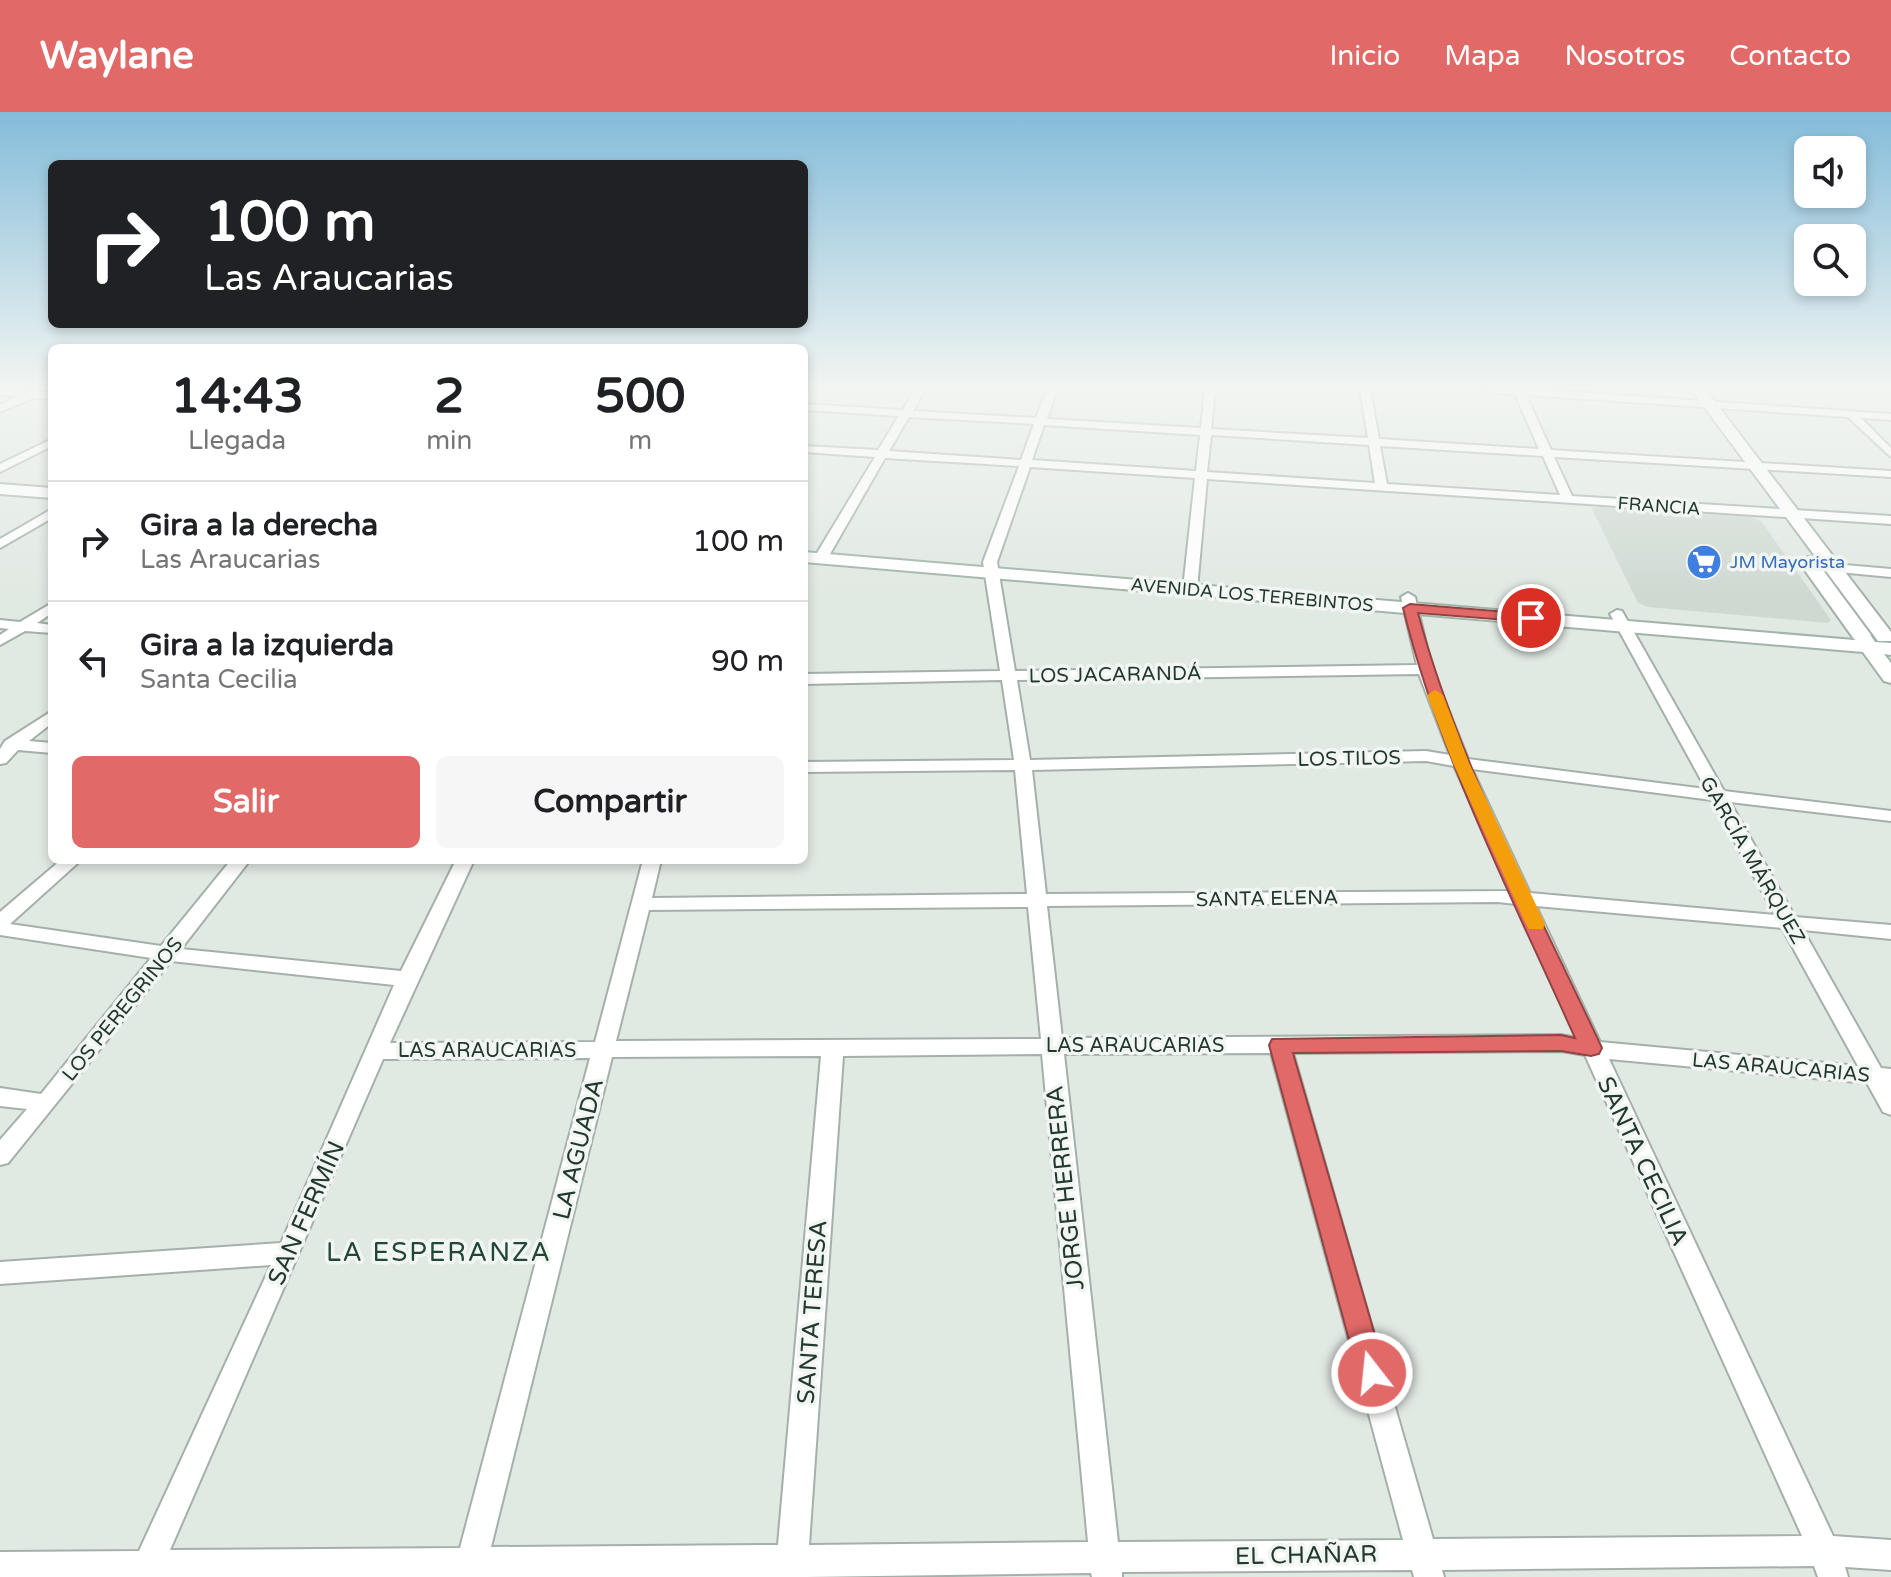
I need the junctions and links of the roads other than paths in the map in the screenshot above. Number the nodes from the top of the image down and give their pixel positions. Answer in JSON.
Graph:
{"nodes":[{"id":1,"x":22,"y":457,"type":"edge"},
{"id":2,"x":880,"y":457,"type":"edge"},
{"id":3,"x":930,"y":457,"type":"edge"},
{"id":4,"x":1027,"y":457,"type":"edge"},
{"id":5,"x":1203,"y":457,"type":"edge"},
{"id":6,"x":1377,"y":457,"type":"edge"},
{"id":7,"x":1549,"y":457,"type":"edge"},
{"id":8,"x":1608,"y":457,"type":"edge"},
{"id":9,"x":1741,"y":457,"type":"edge"},
{"id":10,"x":1025,"y":464,"type":"junction"},
{"id":11,"x":1746,"y":465,"type":"junction"},
{"id":12,"x":0,"y":469,"type":"edge"},
{"id":13,"x":1891,"y":474,"type":"edge"},
{"id":14,"x":1201,"y":476,"type":"junction"},
{"id":15,"x":0,"y":480,"type":"edge"},
{"id":16,"x":48,"y":484,"type":"edge"},
{"id":17,"x":1382,"y":488,"type":"junction"},
{"id":18,"x":0,"y":489,"type":"edge"},
{"id":19,"x":48,"y":493,"type":"edge"},
{"id":20,"x":1568,"y":500,"type":"junction"},
{"id":21,"x":1791,"y":513,"type":"junction"},
{"id":22,"x":1773,"y":514,"type":"junction"},
{"id":23,"x":48,"y":515,"type":"edge"},
{"id":24,"x":1891,"y":520,"type":"edge"},
{"id":25,"x":0,"y":544,"type":"edge"},
{"id":26,"x":817,"y":555,"type":"edge"},
{"id":27,"x":992,"y":567,"type":"junction"},
{"id":28,"x":1833,"y":568,"type":"junction"},
{"id":29,"x":1891,"y":573,"type":"edge"},
{"id":30,"x":1190,"y":584,"type":"junction"},
{"id":31,"x":1409,"y":603,"type":"junction"},
{"id":32,"x":48,"y":610,"type":"edge"},
{"id":33,"x":1620,"y":620,"type":"junction"},
{"id":34,"x":0,"y":624,"type":"edge"},
{"id":35,"x":24,"y":626,"type":"junction"},
{"id":36,"x":48,"y":629,"type":"edge"},
{"id":37,"x":0,"y":641,"type":"edge"},
{"id":38,"x":1881,"y":641,"type":"edge"},
{"id":39,"x":1425,"y":669,"type":"junction"},
{"id":40,"x":1008,"y":676,"type":"junction"},
{"id":41,"x":1891,"y":677,"type":"edge"},
{"id":42,"x":808,"y":679,"type":"edge"},
{"id":43,"x":48,"y":718,"type":"edge"},
{"id":44,"x":7,"y":743,"type":"edge"},
{"id":45,"x":48,"y":748,"type":"edge"},
{"id":46,"x":0,"y":759,"type":"edge"},
{"id":47,"x":1461,"y":763,"type":"junction"},
{"id":48,"x":1023,"y":765,"type":"junction"},
{"id":49,"x":808,"y":767,"type":"edge"},
{"id":50,"x":1716,"y":796,"type":"junction"},
{"id":51,"x":1891,"y":816,"type":"edge"},
{"id":52,"x":67,"y":864,"type":"edge"},
{"id":53,"x":238,"y":864,"type":"edge"},
{"id":54,"x":463,"y":864,"type":"edge"},
{"id":55,"x":651,"y":864,"type":"edge"},
{"id":56,"x":1524,"y":897,"type":"junction"},
{"id":57,"x":1036,"y":901,"type":"junction"},
{"id":58,"x":641,"y":904,"type":"junction"},
{"id":59,"x":0,"y":922,"type":"edge"},
{"id":60,"x":1790,"y":923,"type":"junction"},
{"id":61,"x":0,"y":929,"type":"edge"},
{"id":62,"x":1891,"y":932,"type":"edge"},
{"id":63,"x":167,"y":954,"type":"junction"},
{"id":64,"x":407,"y":979,"type":"junction"},
{"id":65,"x":1050,"y":1045,"type":"junction"},
{"id":66,"x":1280,"y":1045,"type":"junction"},
{"id":67,"x":833,"y":1047,"type":"junction"},
{"id":68,"x":1591,"y":1048,"type":"junction"},
{"id":69,"x":604,"y":1050,"type":"junction"},
{"id":70,"x":376,"y":1051,"type":"junction"},
{"id":71,"x":1882,"y":1076,"type":"edge"},
{"id":72,"x":0,"y":1097,"type":"edge"},
{"id":73,"x":46,"y":1103,"type":"junction"},
{"id":74,"x":1891,"y":1106,"type":"edge"},
{"id":75,"x":0,"y":1156,"type":"edge"},
{"id":76,"x":289,"y":1253,"type":"junction"},
{"id":77,"x":0,"y":1273,"type":"edge"},
{"id":78,"x":1891,"y":1555,"type":"edge"},
{"id":79,"x":1828,"y":1564,"type":"edge"},
{"id":80,"x":1426,"y":1565,"type":"edge"},
{"id":81,"x":0,"y":1567,"type":"edge"},
{"id":82,"x":147,"y":1567,"type":"junction"},
{"id":83,"x":1106,"y":1567,"type":"edge"},
{"id":84,"x":792,"y":1568,"type":"edge"},
{"id":85,"x":470,"y":1569,"type":"edge"}],
"edges":[{"from":1,"to":12,"type":"street"},
{"from":2,"to":26,"type":"street"},
{"from":3,"to":10,"type":"street","name":"FRANCIA"},
{"from":4,"to":10,"type":"street"},
{"from":5,"to":14,"type":"street"},
{"from":6,"to":17,"type":"street"},
{"from":7,"to":20,"type":"street"},
{"from":8,"to":11,"type":"street"},
{"from":9,"to":11,"type":"main road"},
{"from":10,"to":14,"type":"street","name":"FRANCIA"},
{"from":10,"to":27,"type":"street"},
{"from":11,"to":13,"type":"street"},
{"from":11,"to":21,"type":"main road"},
{"from":11,"to":22,"type":"main road"},
{"from":14,"to":17,"type":"street","name":"FRANCIA"},
{"from":14,"to":30,"type":"street"},
{"from":15,"to":16,"type":"main road"},
{"from":17,"to":20,"type":"street","name":"FRANCIA"},
{"from":18,"to":19,"type":"main road"},
{"from":20,"to":22,"type":"street","name":"FRANCIA"},
{"from":21,"to":22,"type":"street","name":"FRANCIA"},
{"from":21,"to":24,"type":"street","name":"FRANCIA"},
{"from":21,"to":28,"type":"main road"},
{"from":22,"to":38,"type":"main road"},
{"from":23,"to":25,"type":"street"},
{"from":26,"to":27,"type":"main road","name":"AVENIDA LOS TEREBINTOS"},
{"from":27,"to":30,"type":"main road","name":"AVENIDA LOS TEREBINTOS"},
{"from":27,"to":40,"type":"street","name":"JORGE HERRERA"},
{"from":28,"to":29,"type":"street"},
{"from":28,"to":38,"type":"main road"},
{"from":30,"to":31,"type":"main road","name":"AVENIDA LOS TEREBINTOS"},
{"from":31,"to":33,"type":"main road","name":"AVENIDA LOS TEREBINTOS"},
{"from":31,"to":39,"type":"street","name":"SANTA CECILIA"},
{"from":32,"to":35,"type":"street"},
{"from":33,"to":38,"type":"main road","name":"AVENIDA LOS TEREBINTOS"},
{"from":33,"to":50,"type":"street","name":"GARCÍA MÁRQUEZ"},
{"from":34,"to":35,"type":"street"},
{"from":35,"to":36,"type":"street"},
{"from":35,"to":37,"type":"street"},
{"from":38,"to":41,"type":"main road"},
{"from":39,"to":40,"type":"street","name":"LOS JACARANDÁ"},
{"from":39,"to":47,"type":"street","name":"SANTA CECILIA"},
{"from":40,"to":42,"type":"street","name":"LOS JACARANDÁ"},
{"from":40,"to":48,"type":"street","name":"JORGE HERRERA"},
{"from":43,"to":44,"type":"street"},
{"from":44,"to":45,"type":"street"},
{"from":44,"to":46,"type":"street"},
{"from":47,"to":48,"type":"street","name":"LOS TILOS"},
{"from":47,"to":50,"type":"street","name":"LOS TILOS"},
{"from":47,"to":56,"type":"street","name":"SANTA CECILIA"},
{"from":48,"to":49,"type":"street","name":"LOS TILOS"},
{"from":48,"to":57,"type":"street","name":"JORGE HERRERA"},
{"from":50,"to":51,"type":"street","name":"LOS TILOS"},
{"from":50,"to":60,"type":"street","name":"GARCÍA MÁRQUEZ"},
{"from":52,"to":59,"type":"street"},
{"from":53,"to":63,"type":"street","name":"LOS PEREGRINOS"},
{"from":54,"to":64,"type":"street","name":"SAN FERMÍN"},
{"from":55,"to":58,"type":"street","name":"LA AGUADA"},
{"from":56,"to":57,"type":"street","name":"SANTA ELENA"},
{"from":56,"to":60,"type":"street","name":"SANTA ELENA"},
{"from":56,"to":68,"type":"street","name":"SANTA CECILIA"},
{"from":57,"to":58,"type":"street","name":"SANTA ELENA"},
{"from":57,"to":65,"type":"street","name":"JORGE HERRERA"},
{"from":58,"to":69,"type":"street","name":"LA AGUADA"},
{"from":60,"to":62,"type":"street","name":"SANTA ELENA"},
{"from":60,"to":71,"type":"street","name":"GARCÍA MÁRQUEZ"},
{"from":61,"to":63,"type":"street"},
{"from":63,"to":64,"type":"street"},
{"from":63,"to":73,"type":"street","name":"LOS PEREGRINOS"},
{"from":64,"to":70,"type":"street","name":"SAN FERMÍN"},
{"from":65,"to":66,"type":"street","name":"LAS ARAUCARIAS"},
{"from":65,"to":67,"type":"street","name":"LAS ARAUCARIAS"},
{"from":65,"to":83,"type":"street","name":"JORGE HERRERA"},
{"from":66,"to":68,"type":"street","name":"LAS ARAUCARIAS"},
{"from":66,"to":80,"type":"street"},
{"from":67,"to":69,"type":"street","name":"LAS ARAUCARIAS"},
{"from":67,"to":84,"type":"street","name":"SANTA TERESA"},
{"from":68,"to":71,"type":"street","name":"LAS ARAUCARIAS"},
{"from":68,"to":79,"type":"street","name":"SANTA CECILIA"},
{"from":69,"to":70,"type":"street","name":"LAS ARAUCARIAS"},
{"from":69,"to":85,"type":"street","name":"LA AGUADA"},
{"from":70,"to":76,"type":"street","name":"SAN FERMÍN"},
{"from":71,"to":74,"type":"street","name":"GARCÍA MÁRQUEZ"},
{"from":72,"to":73,"type":"street"},
{"from":73,"to":75,"type":"street","name":"LOS PEREGRINOS"},
{"from":76,"to":77,"type":"street"},
{"from":76,"to":82,"type":"street","name":"SAN FERMÍN"},
{"from":78,"to":79,"type":"street","name":"EL CHAÑAR"},
{"from":79,"to":80,"type":"street","name":"EL CHAÑAR"},
{"from":80,"to":83,"type":"street","name":"EL CHAÑAR"},
{"from":81,"to":82,"type":"street","name":"EL CHAÑAR"},
{"from":82,"to":85,"type":"street","name":"EL CHAÑAR"},
{"from":83,"to":84,"type":"street","name":"EL CHAÑAR"},
{"from":84,"to":85,"type":"street","name":"EL CHAÑAR"}]}
